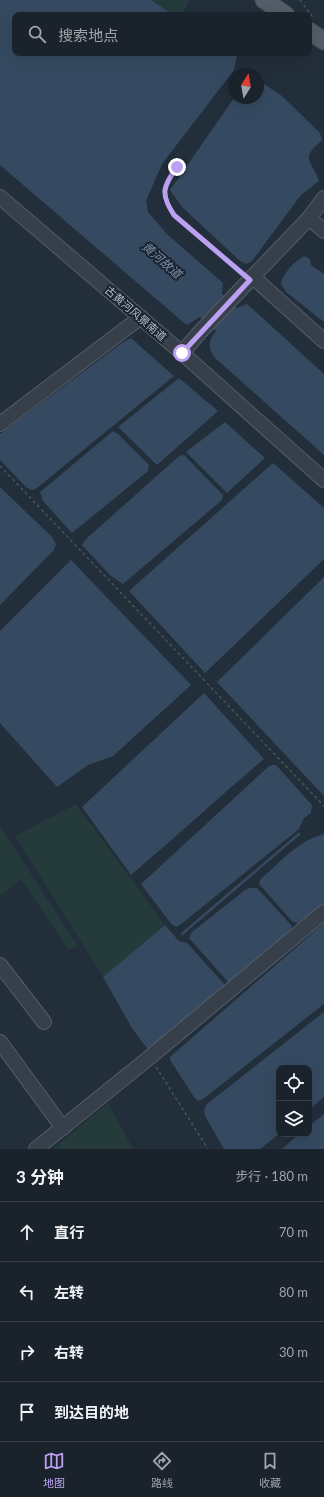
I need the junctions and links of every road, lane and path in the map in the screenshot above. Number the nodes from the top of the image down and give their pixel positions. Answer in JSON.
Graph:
{"nodes":[{"id":1,"x":264,"y":0,"type":"edge"},
{"id":2,"x":300,"y":0,"type":"edge"},
{"id":3,"x":282,"y":12,"type":"edge"},
{"id":4,"x":306,"y":12,"type":"edge"},
{"id":5,"x":312,"y":25,"type":"edge"},
{"id":6,"x":324,"y":41,"type":"edge"},
{"id":7,"x":177,"y":167,"type":"dead end"},
{"id":8,"x":0,"y":197,"type":"edge"},
{"id":9,"x":324,"y":198,"type":"edge"},
{"id":10,"x":309,"y":218,"type":"junction"},
{"id":11,"x":324,"y":231,"type":"edge"},
{"id":12,"x":250,"y":280,"type":"junction"},
{"id":13,"x":141,"y":317,"type":"junction"},
{"id":14,"x":324,"y":341,"type":"edge"},
{"id":15,"x":182,"y":353,"type":"junction"},
{"id":16,"x":0,"y":424,"type":"edge"},
{"id":17,"x":0,"y":466,"type":"edge"},
{"id":18,"x":324,"y":480,"type":"edge"},
{"id":19,"x":324,"y":806,"type":"edge"},
{"id":20,"x":324,"y":912,"type":"edge"},
{"id":21,"x":0,"y":965,"type":"edge"},
{"id":22,"x":44,"y":1022,"type":"dead end"},
{"id":23,"x":0,"y":1042,"type":"edge"},
{"id":24,"x":150,"y":1057,"type":"junction"},
{"id":25,"x":63,"y":1128,"type":"junction"},
{"id":26,"x":36,"y":1149,"type":"edge"},
{"id":27,"x":208,"y":1149,"type":"edge"}],
"edges":[{"from":1,"to":3,"type":"main road"},
{"from":2,"to":4,"type":"path"},
{"from":5,"to":6,"type":"main road"},
{"from":7,"to":12,"type":"path"},
{"from":8,"to":13,"type":"street","name":"古黄河风景南道"},
{"from":9,"to":10,"type":"street"},
{"from":10,"to":11,"type":"street"},
{"from":10,"to":12,"type":"street"},
{"from":12,"to":14,"type":"street"},
{"from":12,"to":15,"type":"street"},
{"from":13,"to":15,"type":"street","name":"古黄河风景南道"},
{"from":13,"to":16,"type":"street"},
{"from":15,"to":18,"type":"street","name":"古黄河风景南道"},
{"from":17,"to":19,"type":"path"},
{"from":20,"to":24,"type":"street"},
{"from":21,"to":22,"type":"street"},
{"from":23,"to":25,"type":"street"},
{"from":24,"to":25,"type":"street"},
{"from":24,"to":27,"type":"path"},
{"from":25,"to":26,"type":"street"}]}
